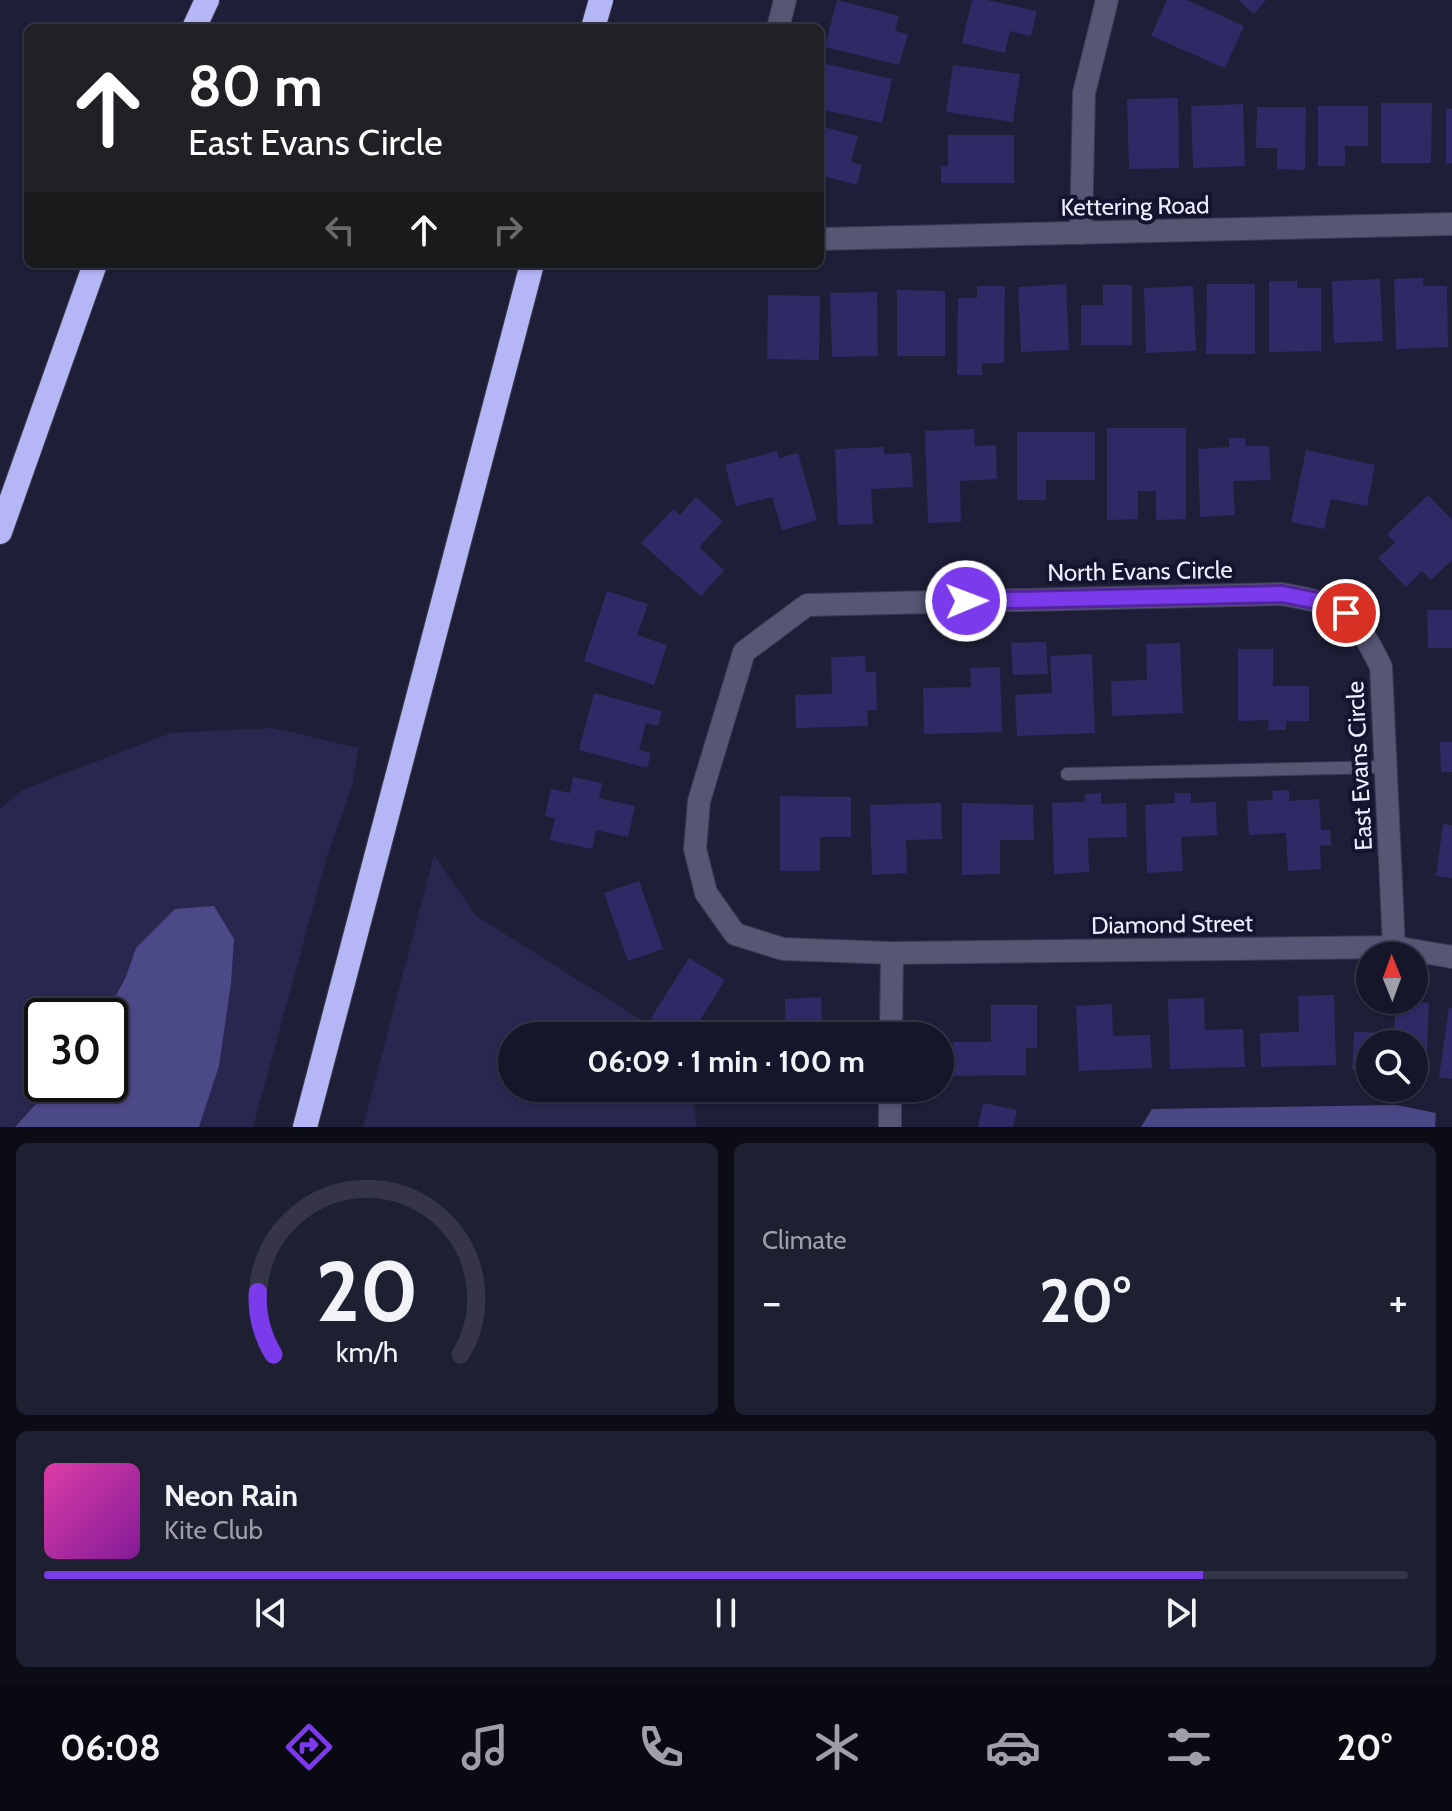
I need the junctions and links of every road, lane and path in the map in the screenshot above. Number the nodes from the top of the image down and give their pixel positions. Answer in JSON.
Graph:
{"nodes":[{"id":1,"x":207,"y":0,"type":"edge"},
{"id":2,"x":601,"y":0,"type":"edge"},
{"id":3,"x":785,"y":0,"type":"edge"},
{"id":4,"x":1107,"y":0,"type":"edge"},
{"id":5,"x":196,"y":24,"type":"edge"},
{"id":6,"x":594,"y":24,"type":"edge"},
{"id":7,"x":779,"y":24,"type":"edge"},
{"id":8,"x":1452,"y":224,"type":"edge"},
{"id":9,"x":1081,"y":233,"type":"junction"},
{"id":10,"x":824,"y":239,"type":"edge"},
{"id":11,"x":94,"y":268,"type":"edge"},
{"id":12,"x":531,"y":268,"type":"edge"},
{"id":13,"x":0,"y":532,"type":"edge"},
{"id":14,"x":1282,"y":594,"type":"joint"},
{"id":15,"x":807,"y":605,"type":"joint"},
{"id":16,"x":1385,"y":767,"type":"junction"},
{"id":17,"x":1067,"y":774,"type":"dead end"},
{"id":18,"x":1394,"y":942,"type":"edge"},
{"id":19,"x":1356,"y":947,"type":"edge"},
{"id":20,"x":892,"y":953,"type":"junction"},
{"id":21,"x":1428,"y":953,"type":"edge"},
{"id":22,"x":1452,"y":957,"type":"edge"},
{"id":23,"x":891,"y":1022,"type":"edge"},
{"id":24,"x":890,"y":1102,"type":"edge"},
{"id":25,"x":305,"y":1127,"type":"edge"},
{"id":26,"x":890,"y":1127,"type":"edge"}],
"edges":[{"from":1,"to":5,"type":"highway"},
{"from":2,"to":6,"type":"highway"},
{"from":3,"to":7,"type":"street"},
{"from":4,"to":9,"type":"street"},
{"from":8,"to":9,"type":"street","name":"Kettering Road"},
{"from":9,"to":10,"type":"street","name":"Kettering Road"},
{"from":11,"to":13,"type":"highway"},
{"from":12,"to":25,"type":"highway"},
{"from":14,"to":15,"type":"street","name":"North Evans Circle"},
{"from":14,"to":16,"type":"street","name":"East Evans Circle"},
{"from":15,"to":20,"type":"street","name":"Diamond Street"},
{"from":16,"to":17,"type":"lane"},
{"from":16,"to":18,"type":"street","name":"East Evans Circle"},
{"from":19,"to":20,"type":"street","name":"Diamond Street"},
{"from":20,"to":23,"type":"street"},
{"from":21,"to":22,"type":"street","name":"Diamond Street"},
{"from":24,"to":26,"type":"street"}]}
